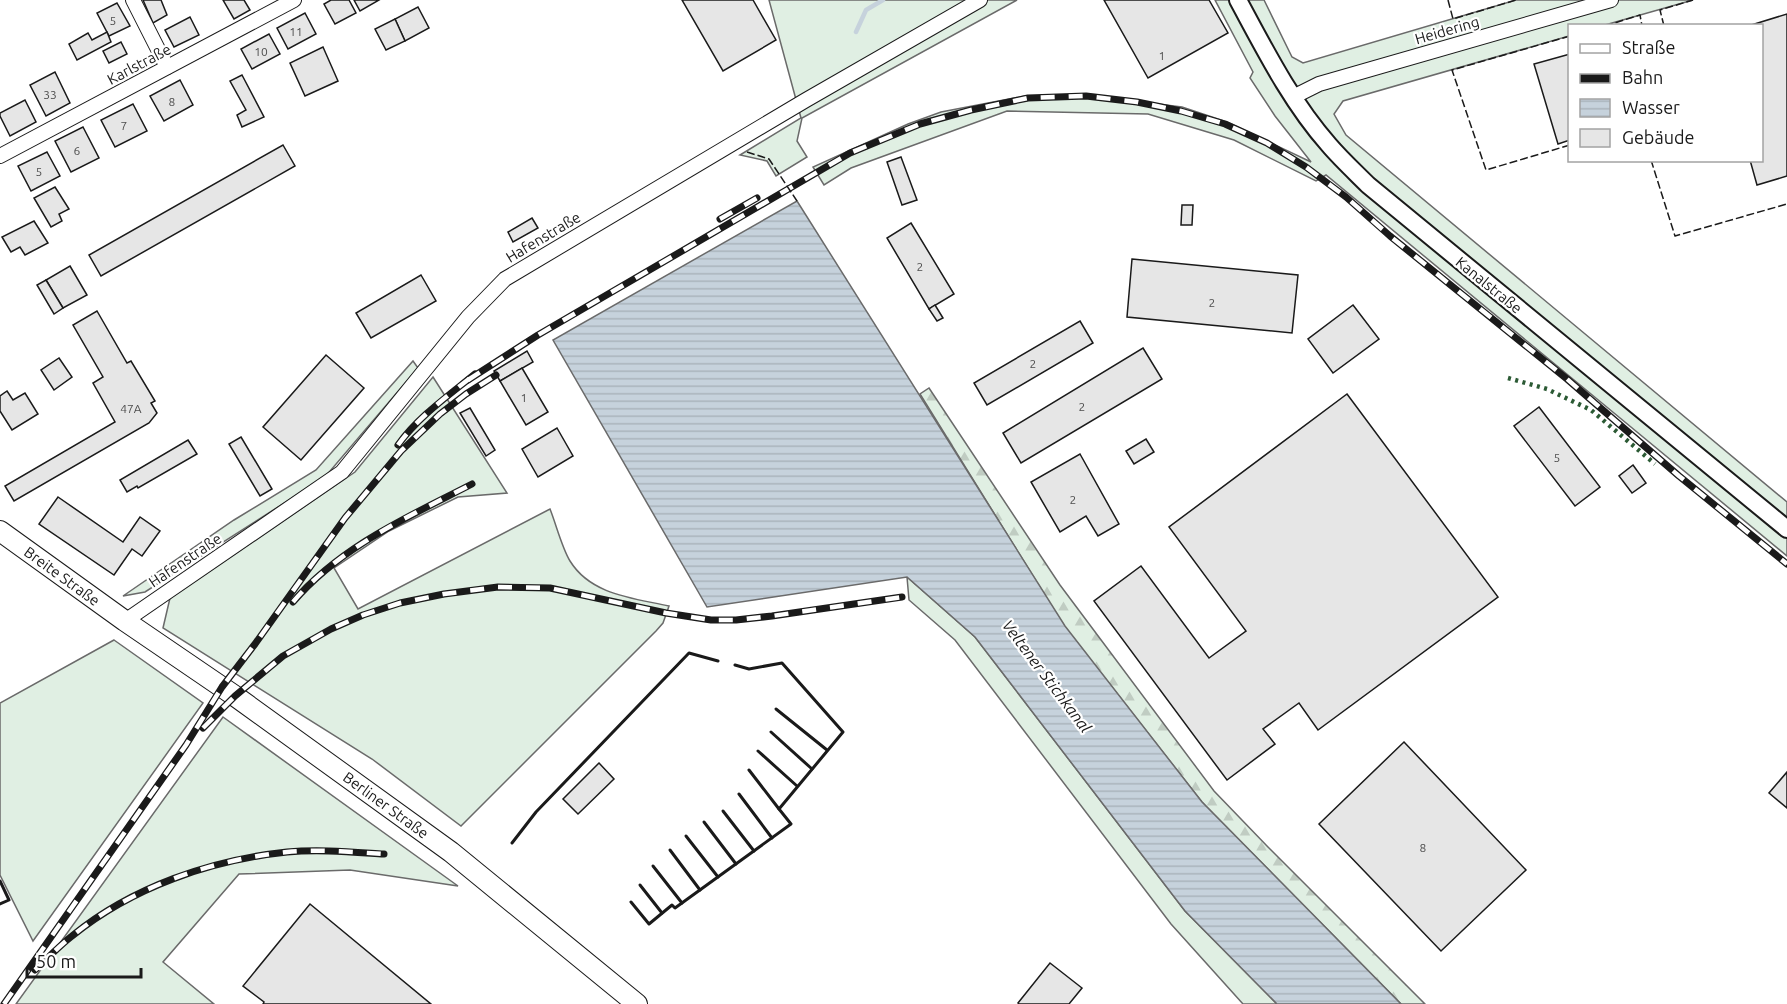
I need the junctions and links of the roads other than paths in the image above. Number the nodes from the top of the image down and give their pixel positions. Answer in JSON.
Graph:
{"nodes":[{"id":1,"x":133,"y":0,"type":"edge"},
{"id":2,"x":294,"y":0,"type":"edge"},
{"id":3,"x":980,"y":0,"type":"edge"},
{"id":4,"x":1238,"y":0,"type":"edge"},
{"id":5,"x":1611,"y":0,"type":"edge"},
{"id":6,"x":167,"y":67,"type":"junction"},
{"id":7,"x":1293,"y":97,"type":"junction"},
{"id":8,"x":0,"y":156,"type":"edge"},
{"id":9,"x":1787,"y":529,"type":"edge"},
{"id":10,"x":0,"y":531,"type":"edge"},
{"id":11,"x":125,"y":621,"type":"junction"},
{"id":12,"x":636,"y":1004,"type":"edge"}],
"edges":[{"from":1,"to":6,"type":"street"},
{"from":2,"to":6,"type":"street","name":"Karlstraße"},
{"from":3,"to":11,"type":"street","name":"Hafenstraße"},
{"from":4,"to":7,"type":"street","name":"Kanalstraße"},
{"from":5,"to":7,"type":"street","name":"Heidering"},
{"from":6,"to":8,"type":"street","name":"Karlstraße"},
{"from":7,"to":9,"type":"street","name":"Kanalstraße"},
{"from":10,"to":11,"type":"main road","name":"Breite Straße"},
{"from":11,"to":12,"type":"main road","name":"Berliner Straße"}]}
